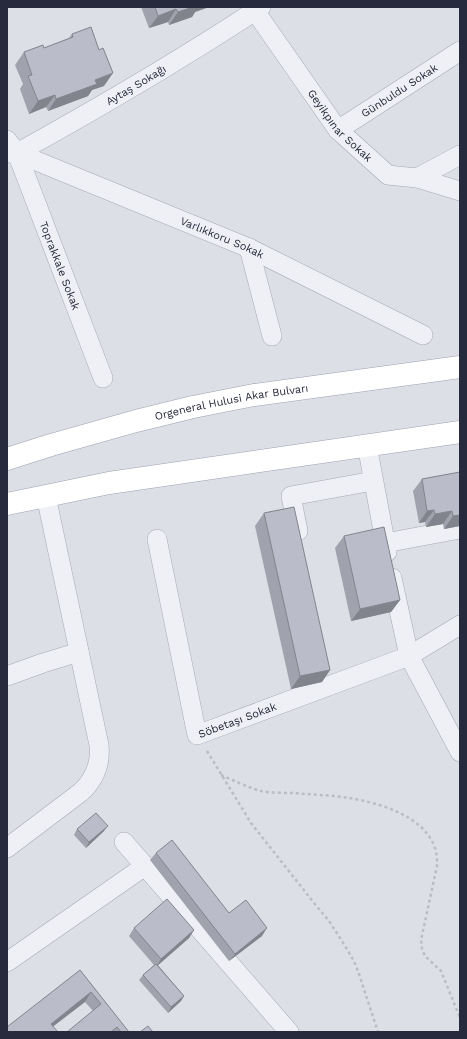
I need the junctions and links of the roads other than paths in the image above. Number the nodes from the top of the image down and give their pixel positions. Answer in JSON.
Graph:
{"nodes":[{"id":1,"x":258,"y":9,"type":"edge"},
{"id":2,"x":460,"y":51,"type":"edge"},
{"id":3,"x":338,"y":130,"type":"junction"},
{"id":4,"x":10,"y":149,"type":"edge"},
{"id":5,"x":460,"y":155,"type":"edge"},
{"id":6,"x":417,"y":178,"type":"junction"},
{"id":7,"x":460,"y":191,"type":"edge"},
{"id":8,"x":249,"y":248,"type":"junction"},
{"id":9,"x":422,"y":335,"type":"dead end"},
{"id":10,"x":272,"y":336,"type":"dead end"},
{"id":11,"x":460,"y":367,"type":"edge"},
{"id":12,"x":103,"y":378,"type":"dead end"},
{"id":13,"x":460,"y":432,"type":"edge"},
{"id":14,"x":367,"y":445,"type":"junction"},
{"id":15,"x":7,"y":459,"type":"edge"},
{"id":16,"x":373,"y":481,"type":"junction"},
{"id":17,"x":46,"y":496,"type":"junction"},
{"id":18,"x":7,"y":504,"type":"edge"},
{"id":19,"x":460,"y":529,"type":"edge"},
{"id":20,"x":157,"y":539,"type":"dead end"},
{"id":21,"x":385,"y":542,"type":"junction"},
{"id":22,"x":302,"y":549,"type":"edge"},
{"id":23,"x":460,"y":625,"type":"edge"},
{"id":24,"x":79,"y":652,"type":"junction"},
{"id":25,"x":409,"y":656,"type":"junction"},
{"id":26,"x":7,"y":676,"type":"edge"},
{"id":27,"x":460,"y":752,"type":"edge"},
{"id":28,"x":124,"y":842,"type":"dead end"},
{"id":29,"x":7,"y":848,"type":"edge"},
{"id":30,"x":145,"y":866,"type":"junction"},
{"id":31,"x":7,"y":962,"type":"edge"},
{"id":32,"x":289,"y":1032,"type":"edge"}],
"edges":[{"from":1,"to":3,"type":"street","name":"Geyikpınar Sokak"},
{"from":1,"to":4,"type":"street","name":"Aytaş Sokağı"},
{"from":2,"to":3,"type":"street","name":"Günbuldu Sokak"},
{"from":3,"to":6,"type":"street","name":"Geyikpınar Sokak"},
{"from":4,"to":8,"type":"street","name":"Varlıkkoru Sokak"},
{"from":4,"to":12,"type":"street","name":"Toprakkale Sokak"},
{"from":5,"to":6,"type":"street"},
{"from":6,"to":7,"type":"street","name":"Geyikpınar Sokak"},
{"from":8,"to":9,"type":"street","name":"Varlıkkoru Sokak"},
{"from":8,"to":10,"type":"street"},
{"from":11,"to":15,"type":"main road","name":"Orgeneral Hulusi Akar Bulvarı"},
{"from":13,"to":14,"type":"main road"},
{"from":14,"to":16,"type":"street"},
{"from":14,"to":17,"type":"main road"},
{"from":16,"to":21,"type":"street"},
{"from":16,"to":22,"type":"street"},
{"from":17,"to":18,"type":"main road"},
{"from":17,"to":24,"type":"street"},
{"from":19,"to":21,"type":"street"},
{"from":20,"to":25,"type":"street","name":"Söbetaşı Sokak"},
{"from":21,"to":25,"type":"street"},
{"from":23,"to":25,"type":"street","name":"Söbetaşı Sokak"},
{"from":24,"to":26,"type":"street"},
{"from":24,"to":29,"type":"street"},
{"from":25,"to":27,"type":"street"},
{"from":28,"to":30,"type":"street"},
{"from":30,"to":31,"type":"street"},
{"from":30,"to":32,"type":"street"}]}
